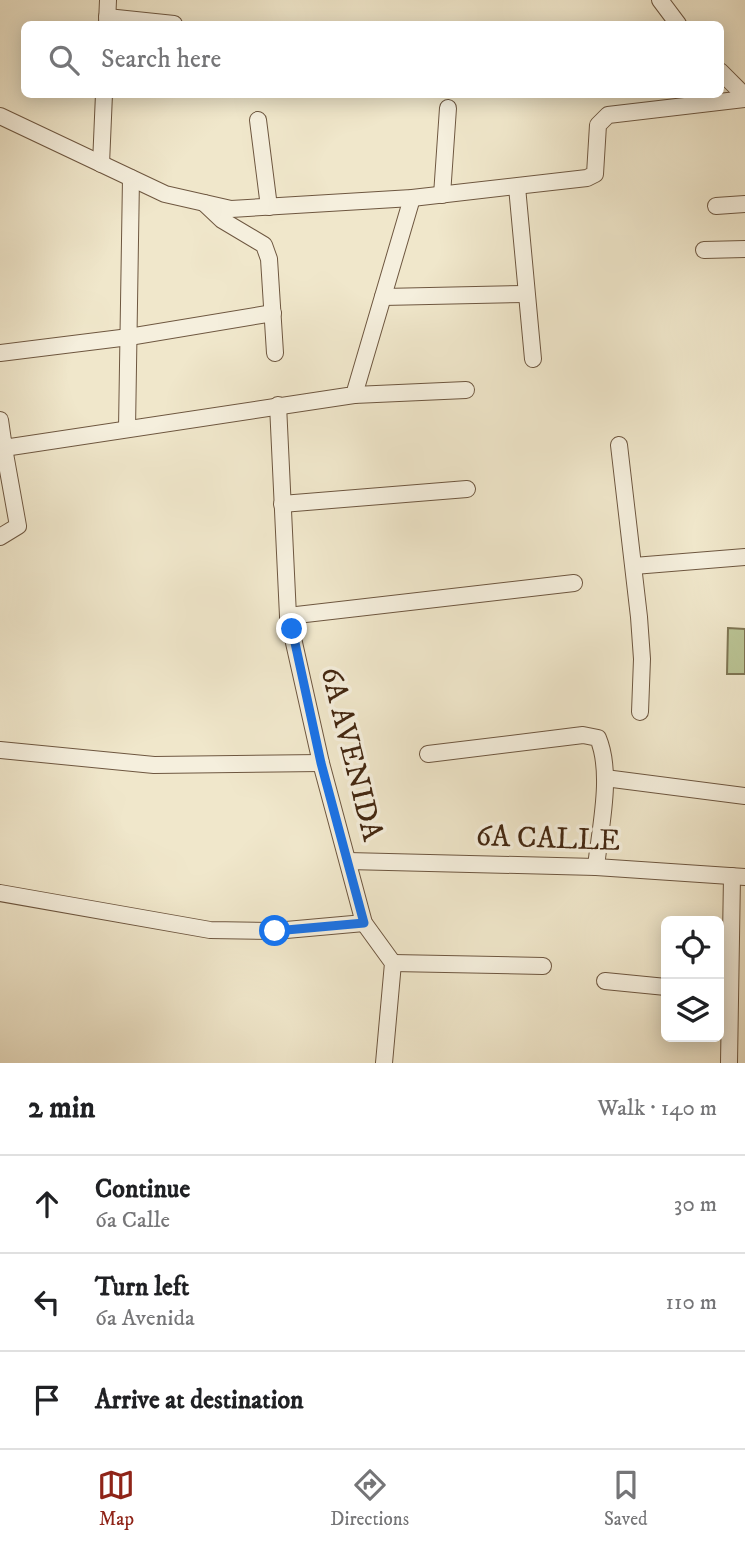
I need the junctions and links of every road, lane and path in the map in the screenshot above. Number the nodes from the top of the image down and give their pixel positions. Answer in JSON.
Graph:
{"nodes":[{"id":1,"x":108,"y":0,"type":"edge"},
{"id":2,"x":660,"y":0,"type":"edge"},
{"id":3,"x":107,"y":21,"type":"edge"},
{"id":4,"x":676,"y":21,"type":"edge"},
{"id":5,"x":724,"y":75,"type":"edge"},
{"id":6,"x":745,"y":97,"type":"edge"},
{"id":7,"x":104,"y":98,"type":"edge"},
{"id":8,"x":449,"y":108,"type":"dead end"},
{"id":9,"x":0,"y":116,"type":"edge"},
{"id":10,"x":258,"y":120,"type":"dead end"},
{"id":11,"x":101,"y":164,"type":"junction"},
{"id":12,"x":131,"y":178,"type":"junction"},
{"id":13,"x":517,"y":187,"type":"junction"},
{"id":14,"x":442,"y":195,"type":"junction"},
{"id":15,"x":412,"y":198,"type":"junction"},
{"id":16,"x":202,"y":202,"type":"junction"},
{"id":17,"x":745,"y":204,"type":"edge"},
{"id":18,"x":716,"y":206,"type":"dead end"},
{"id":19,"x":269,"y":207,"type":"junction"},
{"id":20,"x":745,"y":249,"type":"edge"},
{"id":21,"x":704,"y":250,"type":"dead end"},
{"id":22,"x":526,"y":294,"type":"junction"},
{"id":23,"x":383,"y":297,"type":"junction"},
{"id":24,"x":273,"y":313,"type":"junction"},
{"id":25,"x":129,"y":337,"type":"junction"},
{"id":26,"x":0,"y":353,"type":"edge"},
{"id":27,"x":275,"y":353,"type":"dead end"},
{"id":28,"x":533,"y":359,"type":"dead end"},
{"id":29,"x":466,"y":390,"type":"dead end"},
{"id":30,"x":354,"y":395,"type":"junction"},
{"id":31,"x":278,"y":405,"type":"junction"},
{"id":32,"x":0,"y":420,"type":"edge"},
{"id":33,"x":127,"y":429,"type":"junction"},
{"id":34,"x":619,"y":445,"type":"dead end"},
{"id":35,"x":2,"y":448,"type":"edge"},
{"id":36,"x":467,"y":489,"type":"dead end"},
{"id":37,"x":282,"y":504,"type":"junction"},
{"id":38,"x":0,"y":537,"type":"edge"},
{"id":39,"x":745,"y":556,"type":"edge"},
{"id":40,"x":634,"y":566,"type":"junction"},
{"id":41,"x":574,"y":583,"type":"dead end"},
{"id":42,"x":288,"y":615,"type":"junction"},
{"id":43,"x":640,"y":712,"type":"dead end"},
{"id":44,"x":0,"y":750,"type":"edge"},
{"id":45,"x":428,"y":754,"type":"dead end"},
{"id":46,"x":321,"y":763,"type":"junction"},
{"id":47,"x":605,"y":778,"type":"junction"},
{"id":48,"x":745,"y":796,"type":"edge"},
{"id":49,"x":348,"y":861,"type":"junction"},
{"id":50,"x":596,"y":867,"type":"junction"},
{"id":51,"x":739,"y":876,"type":"edge"},
{"id":52,"x":0,"y":893,"type":"edge"},
{"id":53,"x":364,"y":923,"type":"junction"},
{"id":54,"x":393,"y":962,"type":"junction"},
{"id":55,"x":543,"y":966,"type":"dead end"},
{"id":56,"x":605,"y":981,"type":"dead end"},
{"id":57,"x":661,"y":987,"type":"edge"},
{"id":58,"x":724,"y":992,"type":"edge"},
{"id":59,"x":384,"y":1063,"type":"edge"},
{"id":60,"x":729,"y":1063,"type":"edge"}],
"edges":[{"from":1,"to":3,"type":"street"},
{"from":2,"to":4,"type":"street"},
{"from":5,"to":6,"type":"street"},
{"from":6,"to":13,"type":"street"},
{"from":7,"to":11,"type":"street"},
{"from":8,"to":14,"type":"street"},
{"from":9,"to":11,"type":"street"},
{"from":10,"to":19,"type":"street"},
{"from":11,"to":12,"type":"street"},
{"from":12,"to":16,"type":"street"},
{"from":12,"to":25,"type":"street"},
{"from":13,"to":14,"type":"street"},
{"from":13,"to":22,"type":"street"},
{"from":14,"to":15,"type":"street"},
{"from":15,"to":19,"type":"street"},
{"from":15,"to":23,"type":"street"},
{"from":16,"to":19,"type":"street"},
{"from":16,"to":24,"type":"street"},
{"from":17,"to":18,"type":"street"},
{"from":20,"to":21,"type":"street"},
{"from":22,"to":23,"type":"street"},
{"from":22,"to":28,"type":"street"},
{"from":23,"to":30,"type":"street"},
{"from":24,"to":25,"type":"street"},
{"from":24,"to":27,"type":"street"},
{"from":25,"to":26,"type":"street"},
{"from":25,"to":33,"type":"street"},
{"from":29,"to":30,"type":"street"},
{"from":30,"to":31,"type":"street"},
{"from":31,"to":33,"type":"street"},
{"from":31,"to":37,"type":"street","name":"6A AVENIDA"},
{"from":32,"to":35,"type":"street"},
{"from":33,"to":35,"type":"street"},
{"from":34,"to":40,"type":"street"},
{"from":35,"to":38,"type":"street"},
{"from":36,"to":37,"type":"street"},
{"from":37,"to":42,"type":"street","name":"6A AVENIDA"},
{"from":39,"to":40,"type":"street"},
{"from":40,"to":43,"type":"street"},
{"from":41,"to":42,"type":"street"},
{"from":42,"to":46,"type":"street","name":"6A AVENIDA"},
{"from":44,"to":46,"type":"street"},
{"from":45,"to":47,"type":"street"},
{"from":46,"to":49,"type":"street","name":"6A AVENIDA"},
{"from":47,"to":48,"type":"street"},
{"from":47,"to":50,"type":"street"},
{"from":49,"to":50,"type":"street","name":"6A CALLE"},
{"from":49,"to":53,"type":"street","name":"6A AVENIDA"},
{"from":50,"to":51,"type":"street","name":"6A CALLE"},
{"from":51,"to":58,"type":"street"},
{"from":52,"to":53,"type":"street"},
{"from":53,"to":54,"type":"street","name":"6A AVENIDA"},
{"from":54,"to":55,"type":"street"},
{"from":54,"to":59,"type":"street"},
{"from":56,"to":57,"type":"street"},
{"from":58,"to":60,"type":"street"}]}
